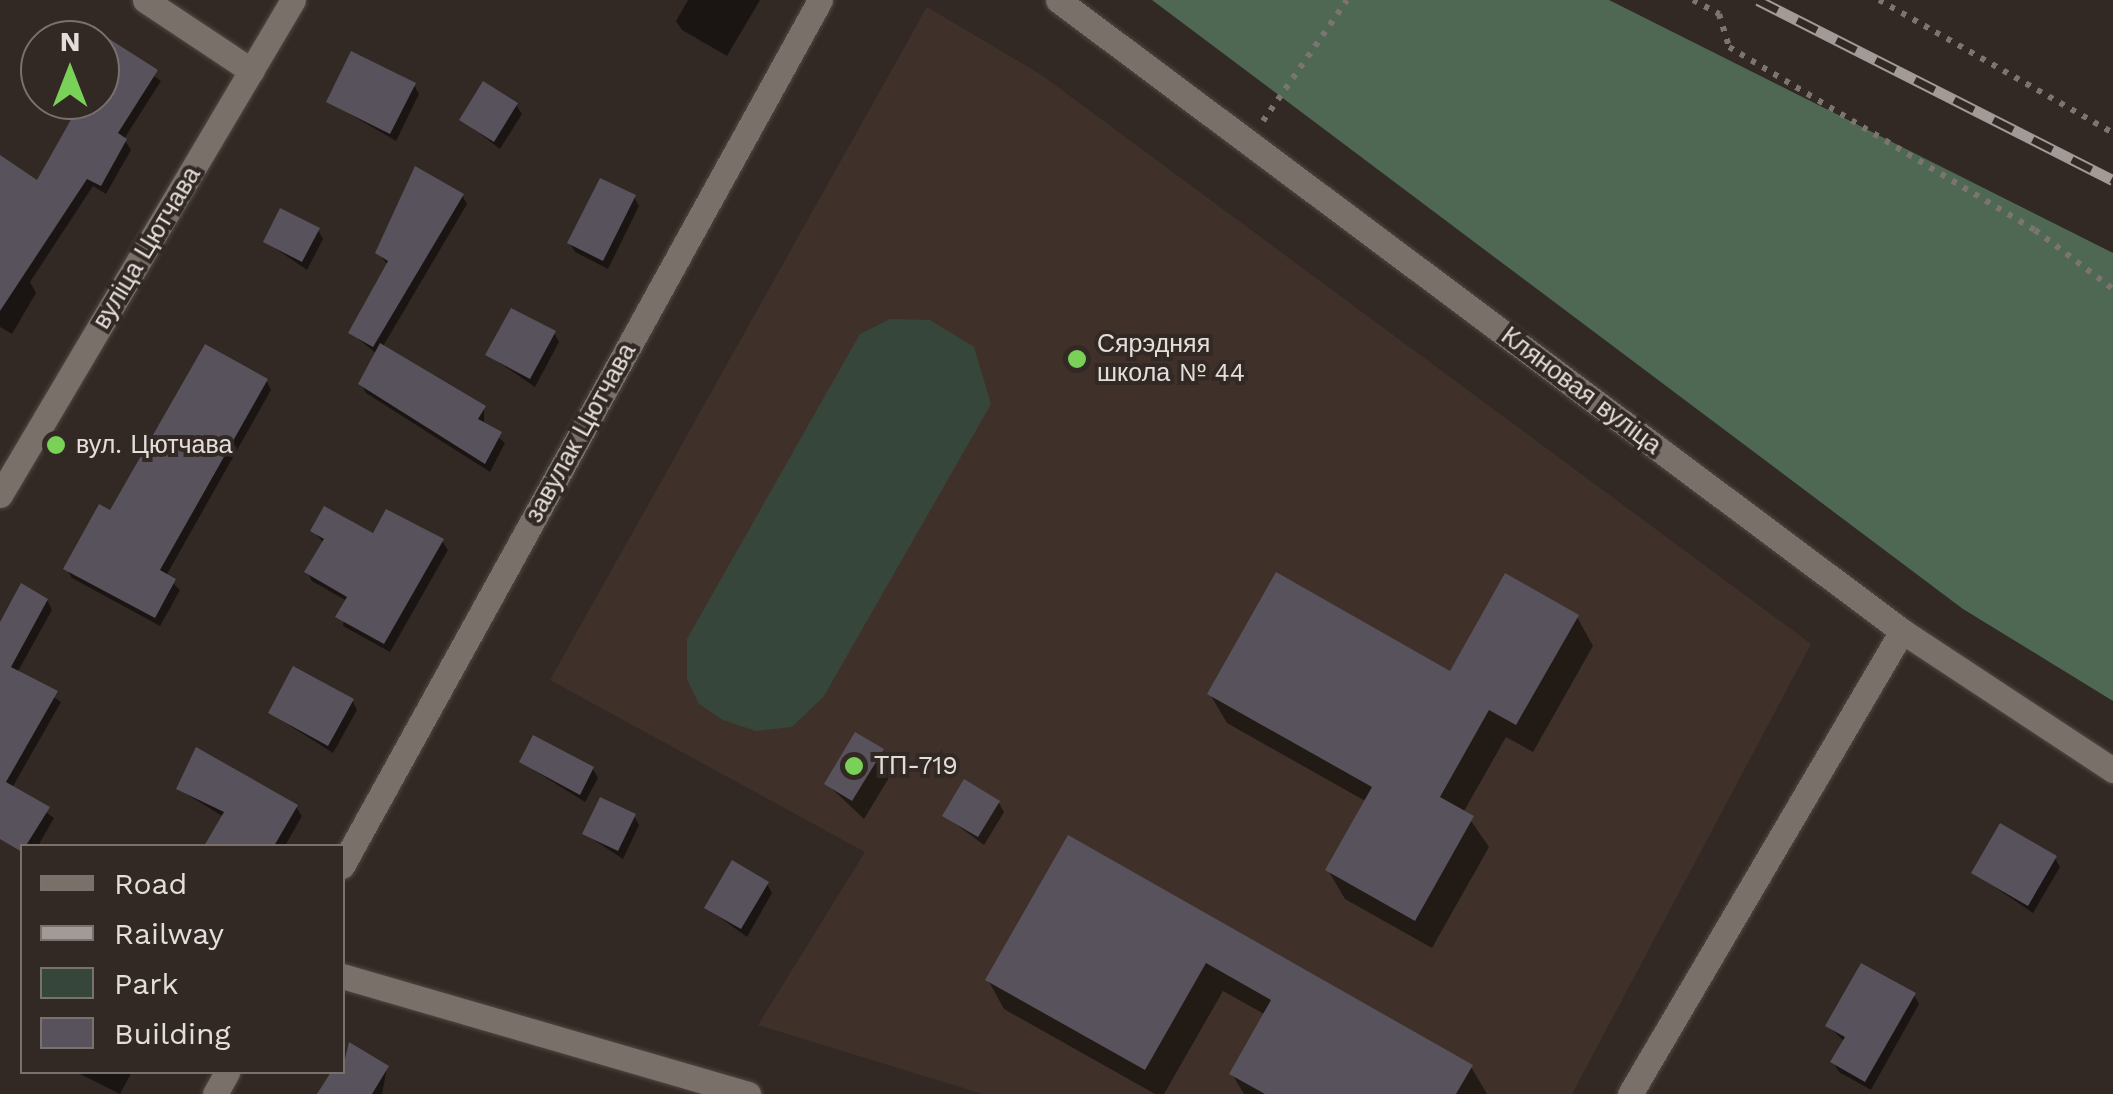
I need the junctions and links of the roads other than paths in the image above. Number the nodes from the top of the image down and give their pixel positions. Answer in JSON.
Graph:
{"nodes":[{"id":1,"x":145,"y":0,"type":"edge"},
{"id":2,"x":293,"y":0,"type":"edge"},
{"id":3,"x":820,"y":0,"type":"edge"},
{"id":4,"x":1058,"y":0,"type":"edge"},
{"id":5,"x":252,"y":71,"type":"junction"},
{"id":6,"x":0,"y":442,"type":"edge"},
{"id":7,"x":24,"y":456,"type":"junction"},
{"id":8,"x":0,"y":495,"type":"edge"},
{"id":9,"x":1902,"y":632,"type":"junction"},
{"id":10,"x":2113,"y":770,"type":"edge"},
{"id":11,"x":345,"y":861,"type":"edge"},
{"id":12,"x":345,"y":977,"type":"edge"},
{"id":13,"x":716,"y":1090,"type":"edge"},
{"id":14,"x":748,"y":1094,"type":"edge"},
{"id":15,"x":1630,"y":1094,"type":"edge"}],
"edges":[{"from":1,"to":5,"type":"street"},
{"from":2,"to":5,"type":"street","name":"вуліца Цютчава"},
{"from":3,"to":11,"type":"street","name":"завулак Цютчава"},
{"from":4,"to":9,"type":"street","name":"Кляновая вуліца"},
{"from":5,"to":7,"type":"street","name":"вуліца Цютчава"},
{"from":6,"to":7,"type":"street"},
{"from":7,"to":8,"type":"street","name":"вуліца Цютчава"},
{"from":9,"to":10,"type":"street","name":"Кляновая вуліца"},
{"from":9,"to":15,"type":"street"},
{"from":12,"to":13,"type":"street"},
{"from":13,"to":14,"type":"street"}]}
